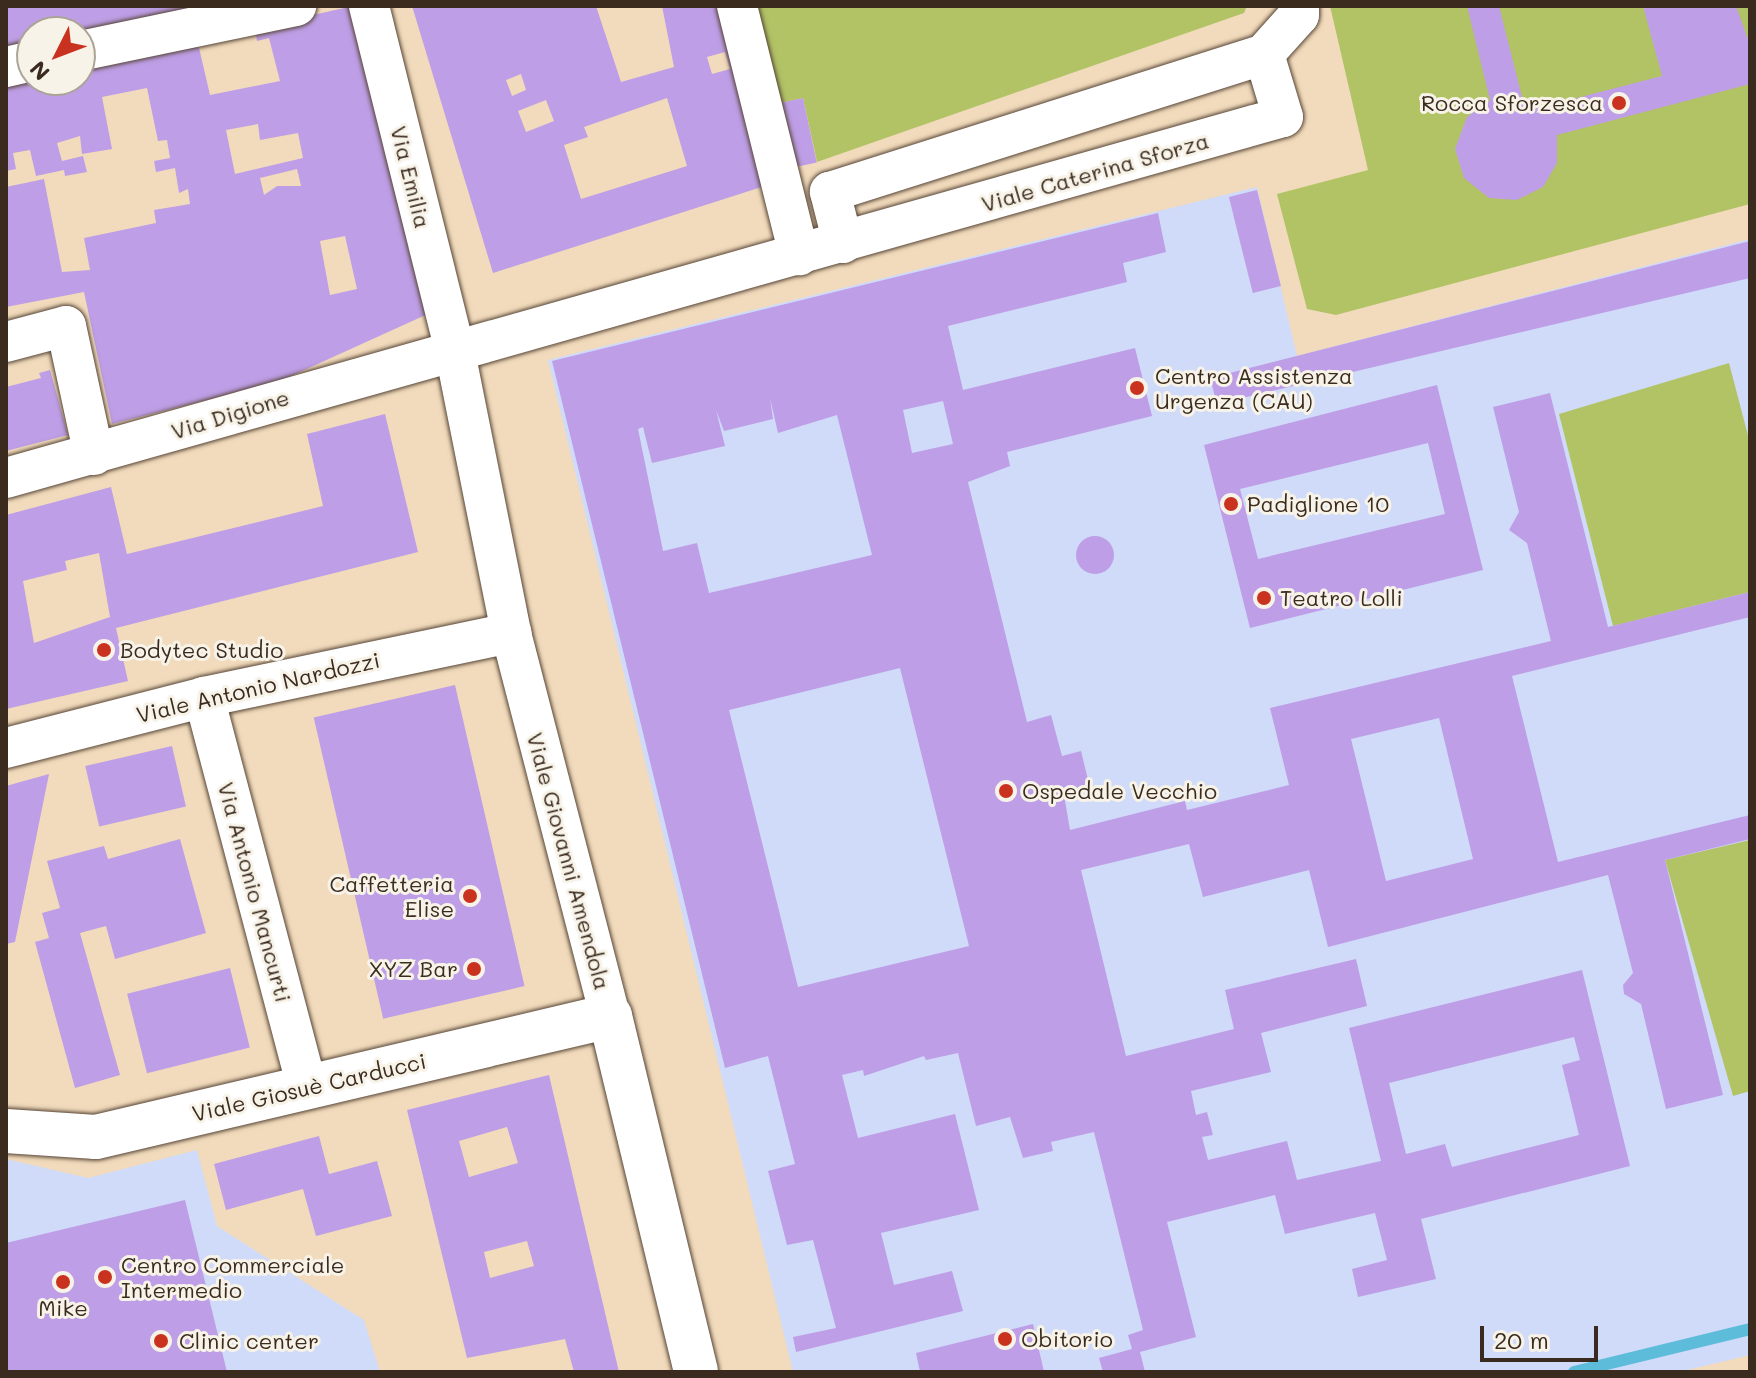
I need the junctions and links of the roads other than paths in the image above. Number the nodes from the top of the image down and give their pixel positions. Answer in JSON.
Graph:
{"nodes":[{"id":1,"x":296,"y":6,"type":"edge"},
{"id":2,"x":369,"y":6,"type":"edge"},
{"id":3,"x":737,"y":6,"type":"edge"},
{"id":4,"x":1299,"y":6,"type":"edge"},
{"id":5,"x":96,"y":48,"type":"edge"},
{"id":6,"x":1264,"y":54,"type":"junction"},
{"id":7,"x":843,"y":243,"type":"junction"},
{"id":8,"x":799,"y":255,"type":"junction"},
{"id":9,"x":6,"y":342,"type":"edge"},
{"id":10,"x":454,"y":347,"type":"junction"},
{"id":11,"x":94,"y":455,"type":"junction"},
{"id":12,"x":6,"y":478,"type":"edge"},
{"id":13,"x":511,"y":633,"type":"junction"},
{"id":14,"x":204,"y":697,"type":"junction"},
{"id":15,"x":6,"y":748,"type":"edge"},
{"id":16,"x":610,"y":1016,"type":"junction"},
{"id":17,"x":307,"y":1088,"type":"junction"},
{"id":18,"x":6,"y":1131,"type":"edge"},
{"id":19,"x":696,"y":1372,"type":"edge"}],
"edges":[{"from":1,"to":5,"type":"street"},
{"from":2,"to":10,"type":"street","name":"Via Emilia"},
{"from":3,"to":8,"type":"street"},
{"from":4,"to":6,"type":"street"},
{"from":6,"to":7,"type":"street"},
{"from":6,"to":7,"type":"street","name":"Viale Caterina Sforza"},
{"from":7,"to":8,"type":"street","name":"Viale Caterina Sforza"},
{"from":8,"to":10,"type":"street","name":"Viale Caterina Sforza"},
{"from":9,"to":11,"type":"street"},
{"from":10,"to":11,"type":"street","name":"Via Digione"},
{"from":10,"to":13,"type":"street","name":"Viale Giovanni Amendola"},
{"from":11,"to":12,"type":"street","name":"Via Digione"},
{"from":13,"to":14,"type":"street","name":"Viale Antonio Nardozzi"},
{"from":13,"to":16,"type":"street","name":"Viale Giovanni Amendola"},
{"from":14,"to":15,"type":"street","name":"Viale Antonio Nardozzi"},
{"from":14,"to":17,"type":"street","name":"Via Antonio Mancurti"},
{"from":16,"to":17,"type":"street","name":"Viale Giosuè Carducci"},
{"from":16,"to":19,"type":"street","name":"Viale Giovanni Amendola"},
{"from":17,"to":18,"type":"street","name":"Viale Giosuè Carducci"}]}
